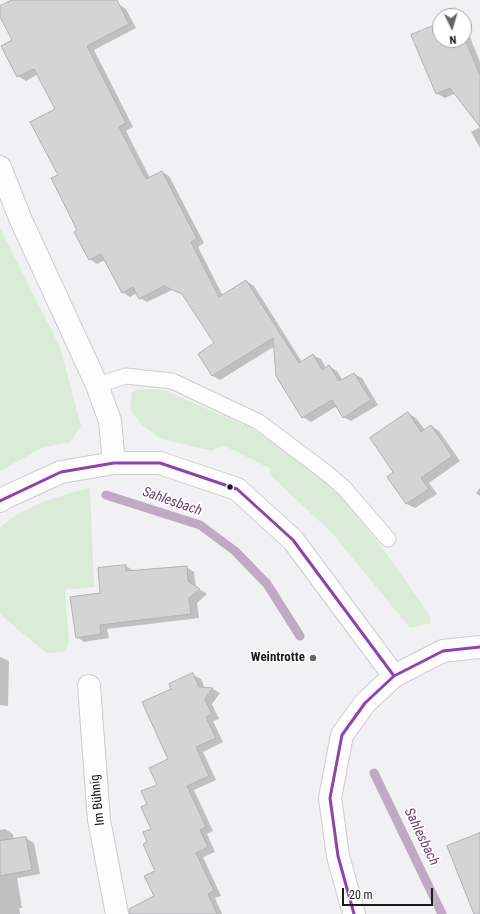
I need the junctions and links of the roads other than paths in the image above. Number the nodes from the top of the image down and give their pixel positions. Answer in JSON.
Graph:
{"nodes":[{"id":1,"x":0,"y":167,"type":"edge"},
{"id":2,"x":97,"y":386,"type":"junction"},
{"id":3,"x":114,"y":463,"type":"junction"},
{"id":4,"x":0,"y":502,"type":"edge"},
{"id":5,"x":388,"y":539,"type":"dead end"},
{"id":6,"x":480,"y":647,"type":"edge"},
{"id":7,"x":394,"y":676,"type":"junction"},
{"id":8,"x":89,"y":686,"type":"dead end"},
{"id":9,"x":117,"y":914,"type":"edge"},
{"id":10,"x":354,"y":914,"type":"edge"}],
"edges":[{"from":1,"to":2,"type":"street"},
{"from":2,"to":3,"type":"street"},
{"from":2,"to":5,"type":"lane"},
{"from":3,"to":4,"type":"street"},
{"from":3,"to":7,"type":"street"},
{"from":6,"to":7,"type":"street"},
{"from":7,"to":10,"type":"street"},
{"from":8,"to":9,"type":"street","name":"Im Bühnig"}]}
